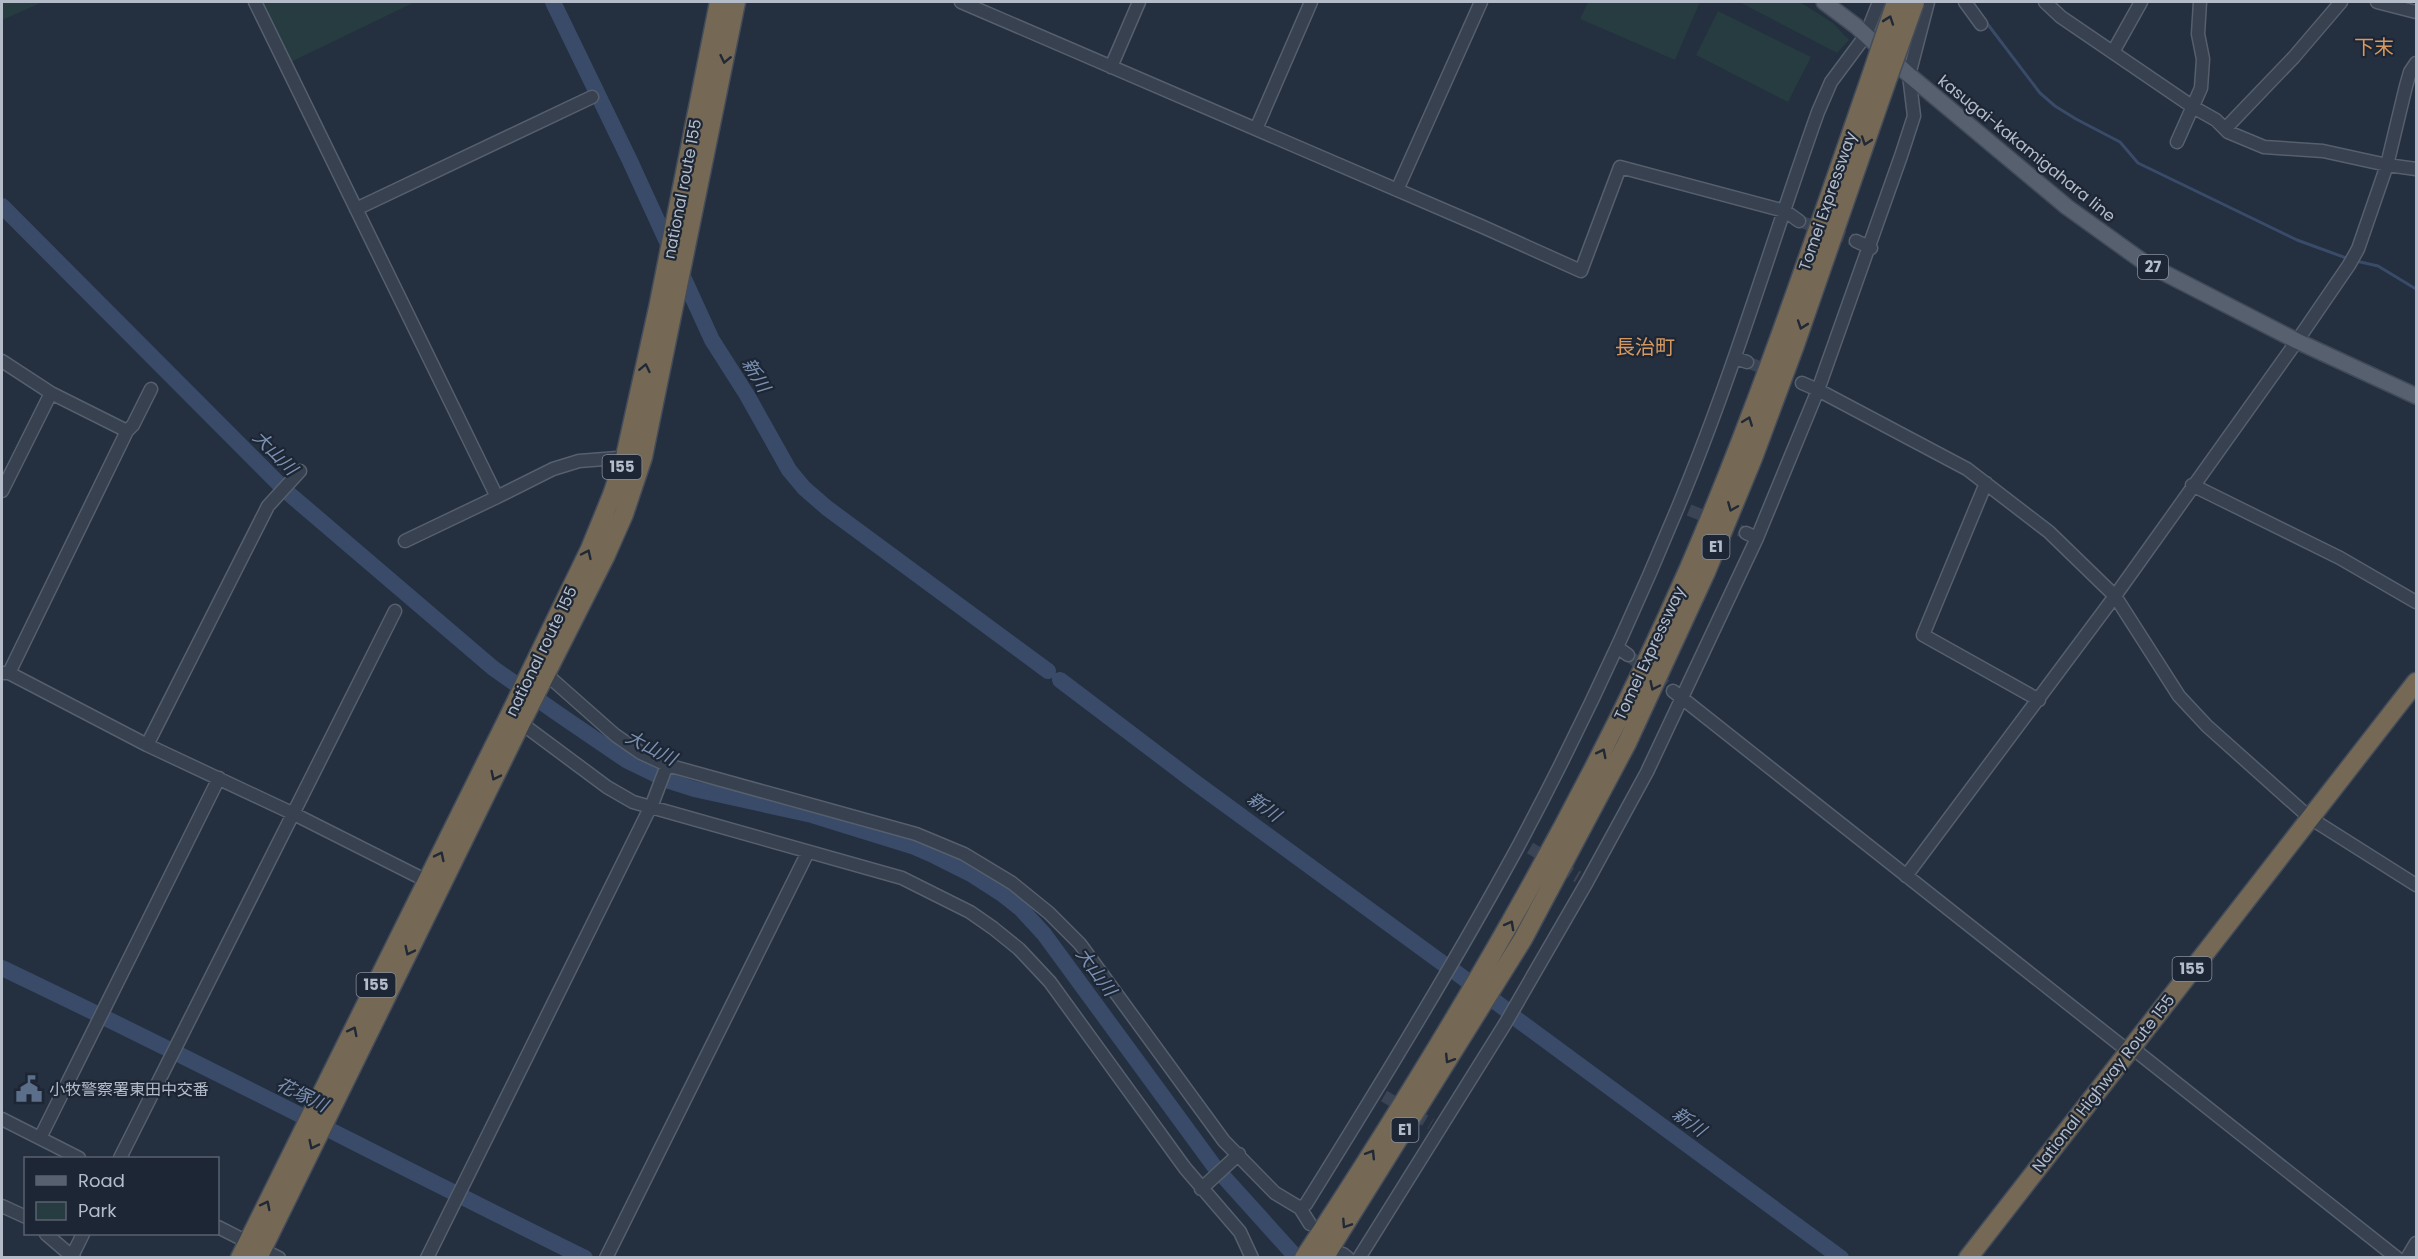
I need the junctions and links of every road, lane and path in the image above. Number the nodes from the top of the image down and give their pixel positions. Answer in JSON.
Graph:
{"nodes":[{"id":1,"x":255,"y":2,"type":"edge"},
{"id":2,"x":719,"y":2,"type":"edge"},
{"id":3,"x":736,"y":2,"type":"edge"},
{"id":4,"x":961,"y":2,"type":"edge"},
{"id":5,"x":1139,"y":2,"type":"edge"},
{"id":6,"x":1311,"y":2,"type":"edge"},
{"id":7,"x":1481,"y":2,"type":"edge"},
{"id":8,"x":1824,"y":2,"type":"edge"},
{"id":9,"x":1879,"y":2,"type":"edge"},
{"id":10,"x":1896,"y":2,"type":"edge"},
{"id":11,"x":1915,"y":2,"type":"edge"},
{"id":12,"x":1928,"y":2,"type":"edge"},
{"id":13,"x":1965,"y":2,"type":"edge"},
{"id":14,"x":2045,"y":2,"type":"edge"},
{"id":15,"x":2141,"y":2,"type":"edge"},
{"id":16,"x":2200,"y":2,"type":"edge"},
{"id":17,"x":2341,"y":2,"type":"edge"},
{"id":18,"x":2377,"y":2,"type":"edge"},
{"id":19,"x":2416,"y":12,"type":"edge"},
{"id":20,"x":1981,"y":24,"type":"dead end"},
{"id":21,"x":1866,"y":35,"type":"junction"},
{"id":22,"x":2113,"y":52,"type":"junction"},
{"id":23,"x":2416,"y":63,"type":"edge"},
{"id":24,"x":1111,"y":67,"type":"junction"},
{"id":25,"x":1909,"y":75,"type":"junction"},
{"id":26,"x":1877,"y":82,"type":"junction"},
{"id":27,"x":592,"y":97,"type":"dead end"},
{"id":28,"x":2193,"y":107,"type":"junction"},
{"id":29,"x":1256,"y":129,"type":"junction"},
{"id":30,"x":2225,"y":129,"type":"junction"},
{"id":31,"x":2177,"y":142,"type":"dead end"},
{"id":32,"x":2387,"y":165,"type":"junction"},
{"id":33,"x":2416,"y":169,"type":"edge"},
{"id":34,"x":1397,"y":190,"type":"junction"},
{"id":35,"x":356,"y":209,"type":"junction"},
{"id":36,"x":1785,"y":211,"type":"junction"},
{"id":37,"x":1799,"y":221,"type":"tunnel mouth"},
{"id":38,"x":1856,"y":241,"type":"tunnel mouth"},
{"id":39,"x":1871,"y":248,"type":"junction"},
{"id":40,"x":676,"y":256,"type":"junction"},
{"id":41,"x":2297,"y":341,"type":"junction"},
{"id":42,"x":2,"y":361,"type":"edge"},
{"id":43,"x":1802,"y":383,"type":"tunnel mouth"},
{"id":44,"x":151,"y":389,"type":"dead end"},
{"id":45,"x":1818,"y":390,"type":"junction"},
{"id":46,"x":51,"y":393,"type":"junction"},
{"id":47,"x":2416,"y":396,"type":"edge"},
{"id":48,"x":127,"y":431,"type":"junction"},
{"id":49,"x":634,"y":457,"type":"junction"},
{"id":50,"x":298,"y":474,"type":"dead end"},
{"id":51,"x":1986,"y":483,"type":"junction"},
{"id":52,"x":2192,"y":485,"type":"junction"},
{"id":53,"x":2,"y":491,"type":"edge"},
{"id":54,"x":497,"y":497,"type":"junction"},
{"id":55,"x":405,"y":541,"type":"dead end"},
{"id":56,"x":2115,"y":596,"type":"junction"},
{"id":57,"x":2416,"y":602,"type":"edge"},
{"id":58,"x":394,"y":611,"type":"dead end"},
{"id":59,"x":1617,"y":647,"type":"junction"},
{"id":60,"x":1628,"y":655,"type":"tunnel mouth"},
{"id":61,"x":540,"y":668,"type":"junction"},
{"id":62,"x":5,"y":673,"type":"edge"},
{"id":63,"x":2416,"y":682,"type":"edge"},
{"id":64,"x":1678,"y":695,"type":"junction"},
{"id":65,"x":2039,"y":700,"type":"junction"},
{"id":66,"x":516,"y":718,"type":"junction"},
{"id":67,"x":147,"y":745,"type":"junction"},
{"id":68,"x":666,"y":767,"type":"junction"},
{"id":69,"x":219,"y":778,"type":"junction"},
{"id":70,"x":651,"y":805,"type":"junction"},
{"id":71,"x":294,"y":814,"type":"junction"},
{"id":72,"x":2310,"y":818,"type":"junction"},
{"id":73,"x":808,"y":852,"type":"junction"},
{"id":74,"x":1906,"y":876,"type":"junction"},
{"id":75,"x":427,"y":881,"type":"junction"},
{"id":76,"x":2416,"y":885,"type":"edge"},
{"id":77,"x":2130,"y":1049,"type":"junction"},
{"id":78,"x":2,"y":1119,"type":"edge"},
{"id":79,"x":40,"y":1138,"type":"junction"},
{"id":80,"x":1237,"y":1156,"type":"junction"},
{"id":81,"x":77,"y":1157,"type":"edge"},
{"id":82,"x":121,"y":1157,"type":"edge"},
{"id":83,"x":1202,"y":1187,"type":"junction"},
{"id":84,"x":2,"y":1206,"type":"edge"},
{"id":85,"x":1300,"y":1208,"type":"junction"},
{"id":86,"x":24,"y":1216,"type":"edge"},
{"id":87,"x":219,"y":1228,"type":"edge"},
{"id":88,"x":48,"y":1235,"type":"edge"},
{"id":89,"x":82,"y":1235,"type":"edge"},
{"id":90,"x":2416,"y":1243,"type":"edge"},
{"id":91,"x":1329,"y":1247,"type":"edge"},
{"id":92,"x":252,"y":1252,"type":"edge"},
{"id":93,"x":72,"y":1257,"type":"edge"},
{"id":94,"x":279,"y":1257,"type":"edge"},
{"id":95,"x":427,"y":1257,"type":"edge"},
{"id":96,"x":606,"y":1257,"type":"edge"},
{"id":97,"x":1252,"y":1257,"type":"edge"},
{"id":98,"x":1304,"y":1257,"type":"edge"},
{"id":99,"x":1359,"y":1257,"type":"edge"},
{"id":100,"x":1968,"y":1257,"type":"edge"},
{"id":101,"x":2397,"y":1257,"type":"edge"},
{"id":102,"x":2407,"y":1257,"type":"edge"}],
"edges":[{"from":1,"to":35,"type":"street"},
{"from":2,"to":40,"type":"highway","name":"national route 155","number":"155"},
{"from":3,"to":40,"type":"highway","name":"national route 155","number":"155","one_way":true},
{"from":4,"to":24,"type":"street"},
{"from":5,"to":24,"type":"street"},
{"from":6,"to":29,"type":"street"},
{"from":7,"to":34,"type":"street"},
{"from":8,"to":21,"type":"main road","name":"kasugai-kakamigahara line","number":"27"},
{"from":9,"to":21,"type":"street"},
{"from":26,"to":10,"type":"highway","name":"Tomei Expressway","number":"E1","one_way":true,"bridge":true},
{"from":11,"to":26,"type":"highway","name":"Tomei Expressway","number":"E1","bridge":true},
{"from":12,"to":25,"type":"street"},
{"from":13,"to":20,"type":"street"},
{"from":14,"to":22,"type":"street"},
{"from":15,"to":22,"type":"street"},
{"from":16,"to":28,"type":"street"},
{"from":17,"to":30,"type":"street"},
{"from":18,"to":19,"type":"street"},
{"from":21,"to":25,"type":"main road","name":"kasugai-kakamigahara line","number":"27"},
{"from":21,"to":36,"type":"street"},
{"from":22,"to":28,"type":"street"},
{"from":23,"to":32,"type":"street"},
{"from":24,"to":29,"type":"street"},
{"from":25,"to":39,"type":"street"},
{"from":25,"to":41,"type":"main road","name":"kasugai-kakamigahara line","number":"27"},
{"from":26,"to":91,"type":"highway","name":"Tomei Expressway","number":"E1"},
{"from":27,"to":35,"type":"street"},
{"from":28,"to":30,"type":"street"},
{"from":28,"to":31,"type":"street"},
{"from":29,"to":34,"type":"street"},
{"from":30,"to":32,"type":"street"},
{"from":32,"to":33,"type":"street"},
{"from":32,"to":41,"type":"street"},
{"from":34,"to":36,"type":"street"},
{"from":35,"to":54,"type":"street"},
{"from":36,"to":37,"type":"street"},
{"from":36,"to":59,"type":"street"},
{"from":38,"to":39,"type":"street"},
{"from":39,"to":45,"type":"street"},
{"from":49,"to":40,"type":"highway","name":"national route 155","number":"155","one_way":true},
{"from":40,"to":49,"type":"highway","name":"national route 155","number":"155"},
{"from":41,"to":47,"type":"main road","name":"kasugai-kakamigahara line","number":"27"},
{"from":41,"to":52,"type":"street"},
{"from":42,"to":46,"type":"street"},
{"from":43,"to":45,"type":"street"},
{"from":44,"to":48,"type":"street"},
{"from":45,"to":51,"type":"street"},
{"from":45,"to":64,"type":"street"},
{"from":46,"to":48,"type":"street"},
{"from":46,"to":53,"type":"street"},
{"from":48,"to":62,"type":"street"},
{"from":49,"to":54,"type":"street"},
{"from":49,"to":61,"type":"highway","name":"national route 155","number":"155"},
{"from":50,"to":67,"type":"street"},
{"from":51,"to":56,"type":"street"},
{"from":51,"to":65,"type":"street"},
{"from":52,"to":56,"type":"street"},
{"from":52,"to":57,"type":"street"},
{"from":54,"to":55,"type":"street"},
{"from":56,"to":65,"type":"street"},
{"from":56,"to":72,"type":"street"},
{"from":58,"to":71,"type":"street"},
{"from":59,"to":60,"type":"street"},
{"from":59,"to":85,"type":"street"},
{"from":61,"to":66,"type":"highway","name":"national route 155","number":"155"},
{"from":61,"to":68,"type":"street"},
{"from":62,"to":67,"type":"street"},
{"from":63,"to":72,"type":"highway","name":"National Highway Route 155","number":"155"},
{"from":64,"to":74,"type":"street"},
{"from":64,"to":99,"type":"street"},
{"from":65,"to":74,"type":"street"},
{"from":66,"to":70,"type":"street"},
{"from":75,"to":66,"type":"highway","name":"national route 155","number":"155","one_way":true},
{"from":66,"to":92,"type":"highway","name":"national route 155","number":"155","one_way":true},
{"from":67,"to":69,"type":"street"},
{"from":68,"to":70,"type":"street"},
{"from":68,"to":80,"type":"street"},
{"from":69,"to":71,"type":"street"},
{"from":69,"to":79,"type":"street"},
{"from":70,"to":73,"type":"street"},
{"from":70,"to":95,"type":"street"},
{"from":71,"to":75,"type":"street"},
{"from":71,"to":82,"type":"street"},
{"from":72,"to":76,"type":"street"},
{"from":72,"to":77,"type":"highway","name":"National Highway Route 155","number":"155"},
{"from":73,"to":83,"type":"street"},
{"from":73,"to":96,"type":"street"},
{"from":74,"to":77,"type":"street"},
{"from":92,"to":75,"type":"highway","name":"national route 155","number":"155","one_way":true},
{"from":77,"to":100,"type":"highway","name":"National Highway Route 155","number":"155"},
{"from":77,"to":101,"type":"street"},
{"from":78,"to":79,"type":"street"},
{"from":79,"to":81,"type":"street"},
{"from":80,"to":83,"type":"street"},
{"from":80,"to":85,"type":"street"},
{"from":83,"to":97,"type":"street"},
{"from":84,"to":86,"type":"street"},
{"from":85,"to":91,"type":"street"},
{"from":87,"to":92,"type":"street"},
{"from":88,"to":93,"type":"street"},
{"from":89,"to":93,"type":"street"},
{"from":90,"to":102,"type":"street"},
{"from":91,"to":98,"type":"highway","name":"Tomei Expressway","number":"E1"},
{"from":92,"to":94,"type":"street"}]}
